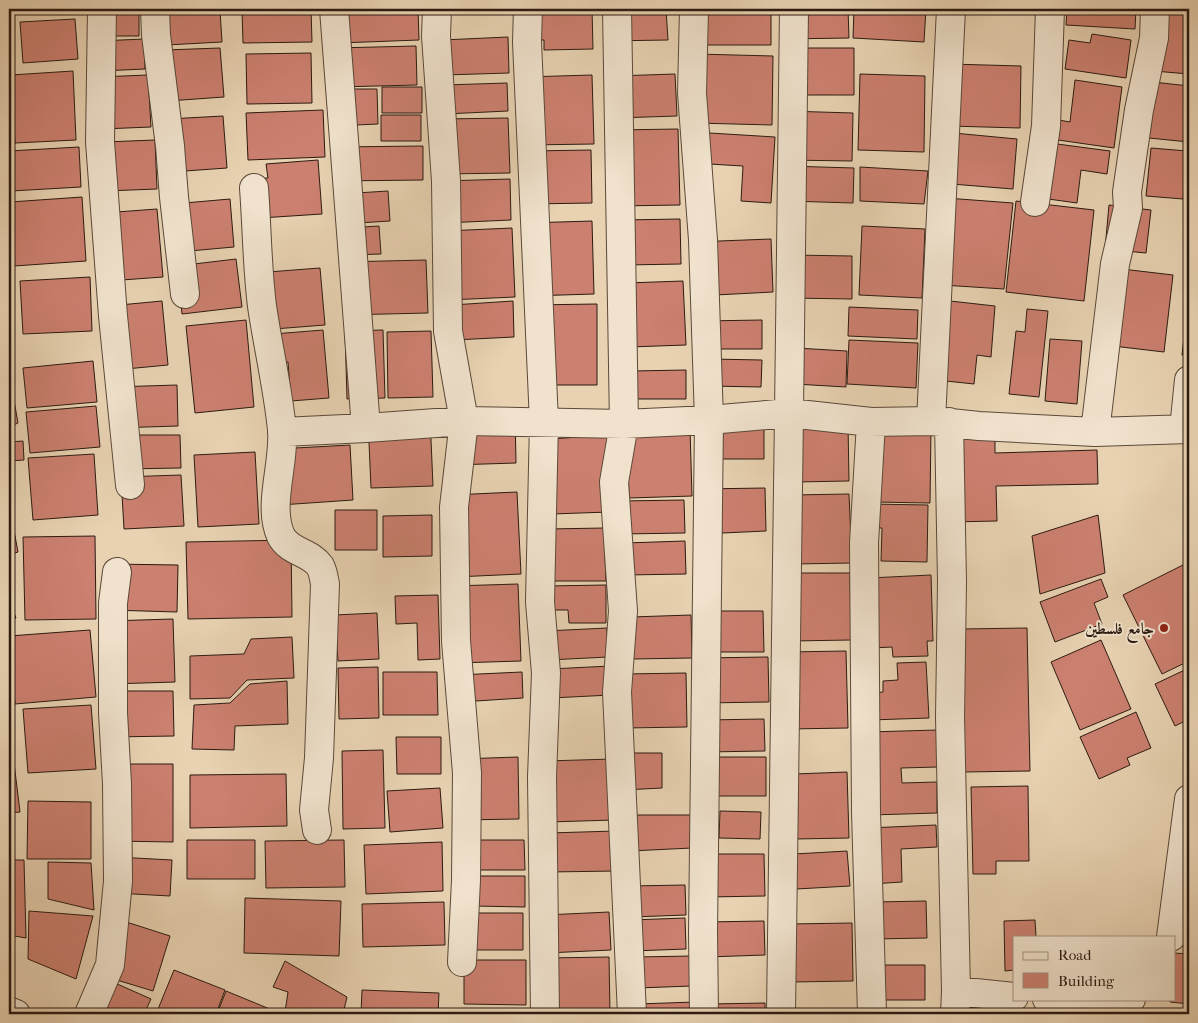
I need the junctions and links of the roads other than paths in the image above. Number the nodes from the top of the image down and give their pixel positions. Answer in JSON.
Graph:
{"nodes":[{"id":1,"x":102,"y":9,"type":"edge"},
{"id":2,"x":155,"y":9,"type":"edge"},
{"id":3,"x":334,"y":9,"type":"edge"},
{"id":4,"x":437,"y":9,"type":"edge"},
{"id":5,"x":528,"y":9,"type":"edge"},
{"id":6,"x":617,"y":9,"type":"edge"},
{"id":7,"x":694,"y":9,"type":"edge"},
{"id":8,"x":794,"y":9,"type":"edge"},
{"id":9,"x":951,"y":9,"type":"edge"},
{"id":10,"x":1050,"y":9,"type":"edge"},
{"id":11,"x":1156,"y":9,"type":"edge"},
{"id":12,"x":254,"y":188,"type":"dead end"},
{"id":13,"x":1035,"y":202,"type":"dead end"},
{"id":14,"x":185,"y":294,"type":"dead end"},
{"id":15,"x":1189,"y":380,"type":"edge"},
{"id":16,"x":789,"y":413,"type":"junction"},
{"id":17,"x":709,"y":420,"type":"junction"},
{"id":18,"x":940,"y":421,"type":"junction"},
{"id":19,"x":464,"y":422,"type":"junction"},
{"id":20,"x":544,"y":422,"type":"junction"},
{"id":21,"x":871,"y":422,"type":"junction"},
{"id":22,"x":624,"y":424,"type":"junction"},
{"id":23,"x":366,"y":428,"type":"junction"},
{"id":24,"x":1187,"y":429,"type":"edge"},
{"id":25,"x":282,"y":432,"type":"junction"},
{"id":26,"x":1095,"y":432,"type":"junction"},
{"id":27,"x":130,"y":485,"type":"dead end"},
{"id":28,"x":117,"y":572,"type":"dead end"},
{"id":29,"x":1189,"y":798,"type":"edge"},
{"id":30,"x":317,"y":830,"type":"dead end"},
{"id":31,"x":1171,"y":936,"type":"edge"},
{"id":32,"x":462,"y":962,"type":"dead end"},
{"id":33,"x":1013,"y":996,"type":"edge"},
{"id":34,"x":1061,"y":1000,"type":"edge"},
{"id":35,"x":1117,"y":1000,"type":"edge"},
{"id":36,"x":955,"y":1003,"type":"edge"},
{"id":37,"x":9,"y":1011,"type":"edge"},
{"id":38,"x":16,"y":1014,"type":"edge"},
{"id":39,"x":89,"y":1014,"type":"edge"},
{"id":40,"x":545,"y":1014,"type":"edge"},
{"id":41,"x":632,"y":1014,"type":"edge"},
{"id":42,"x":704,"y":1014,"type":"edge"},
{"id":43,"x":781,"y":1014,"type":"edge"},
{"id":44,"x":872,"y":1014,"type":"edge"}],
"edges":[{"from":1,"to":27,"type":"street"},
{"from":2,"to":14,"type":"street"},
{"from":3,"to":23,"type":"street"},
{"from":4,"to":19,"type":"street"},
{"from":5,"to":20,"type":"street"},
{"from":6,"to":22,"type":"street"},
{"from":7,"to":17,"type":"street"},
{"from":8,"to":16,"type":"street"},
{"from":9,"to":18,"type":"street"},
{"from":10,"to":13,"type":"street"},
{"from":11,"to":26,"type":"street"},
{"from":12,"to":25,"type":"street"},
{"from":15,"to":24,"type":"street"},
{"from":16,"to":17,"type":"street"},
{"from":16,"to":21,"type":"street"},
{"from":16,"to":43,"type":"street"},
{"from":17,"to":22,"type":"street"},
{"from":17,"to":42,"type":"street"},
{"from":18,"to":21,"type":"street"},
{"from":18,"to":26,"type":"street"},
{"from":18,"to":36,"type":"street"},
{"from":19,"to":20,"type":"street"},
{"from":19,"to":23,"type":"street"},
{"from":19,"to":32,"type":"street"},
{"from":20,"to":22,"type":"street"},
{"from":20,"to":40,"type":"street"},
{"from":21,"to":44,"type":"street"},
{"from":22,"to":41,"type":"street"},
{"from":23,"to":25,"type":"street"},
{"from":24,"to":26,"type":"street"},
{"from":25,"to":30,"type":"street"},
{"from":28,"to":39,"type":"street"},
{"from":29,"to":31,"type":"street"},
{"from":33,"to":36,"type":"street"},
{"from":34,"to":35,"type":"street"},
{"from":37,"to":38,"type":"street"}]}
